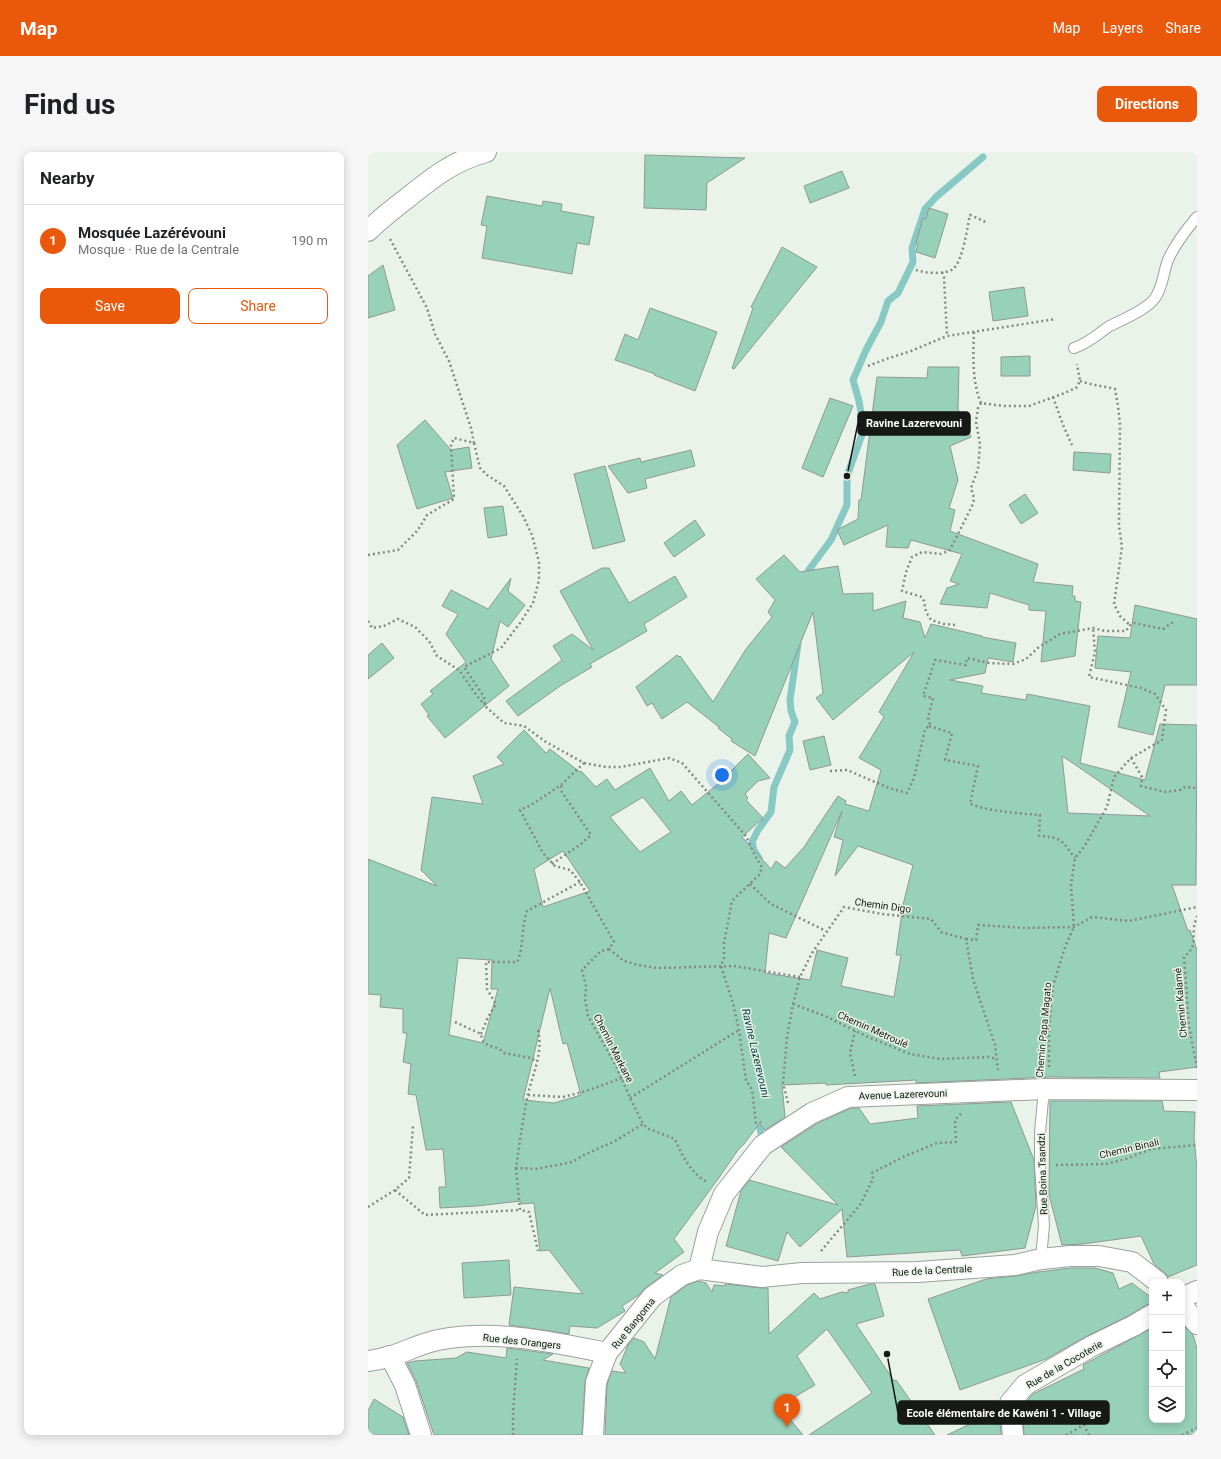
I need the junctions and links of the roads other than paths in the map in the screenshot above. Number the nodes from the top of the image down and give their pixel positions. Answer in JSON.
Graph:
{"nodes":[{"id":1,"x":486,"y":152,"type":"edge"},
{"id":2,"x":1197,"y":217,"type":"edge"},
{"id":3,"x":373,"y":226,"type":"edge"},
{"id":4,"x":1074,"y":348,"type":"road end"},
{"id":5,"x":1044,"y":1089,"type":"junction"},
{"id":6,"x":1197,"y":1090,"type":"edge"},
{"id":7,"x":1041,"y":1259,"type":"junction"},
{"id":8,"x":699,"y":1269,"type":"junction"},
{"id":9,"x":1154,"y":1279,"type":"edge"},
{"id":10,"x":1197,"y":1291,"type":"edge"},
{"id":11,"x":1185,"y":1297,"type":"edge"},
{"id":12,"x":1185,"y":1309,"type":"edge"},
{"id":13,"x":1149,"y":1317,"type":"edge"},
{"id":14,"x":1197,"y":1324,"type":"edge"},
{"id":15,"x":607,"y":1353,"type":"junction"},
{"id":16,"x":390,"y":1356,"type":"junction"},
{"id":17,"x":368,"y":1361,"type":"edge"},
{"id":18,"x":421,"y":1435,"type":"edge"},
{"id":19,"x":593,"y":1435,"type":"edge"},
{"id":20,"x":1013,"y":1435,"type":"edge"}],
"edges":[{"from":1,"to":3,"type":"street"},
{"from":2,"to":4,"type":"lane"},
{"from":5,"to":6,"type":"street","name":"Avenue Lazerevouni"},
{"from":5,"to":7,"type":"lane","name":"Rue Boina Tsandzi"},
{"from":5,"to":8,"type":"street","name":"Avenue Lazerevouni"},
{"from":7,"to":8,"type":"street","name":"Rue de la Centrale"},
{"from":7,"to":9,"type":"street","name":"Rue de la Centrale"},
{"from":8,"to":15,"type":"street","name":"Rue Bangoma"},
{"from":10,"to":11,"type":"street"},
{"from":12,"to":14,"type":"street"},
{"from":13,"to":20,"type":"street","name":"Rue de la Cocoterie"},
{"from":15,"to":16,"type":"street","name":"Rue des Orangers"},
{"from":15,"to":19,"type":"street","name":"Rue Bangoma"},
{"from":16,"to":17,"type":"street","name":"Rue des Orangers"},
{"from":16,"to":18,"type":"street"}]}
